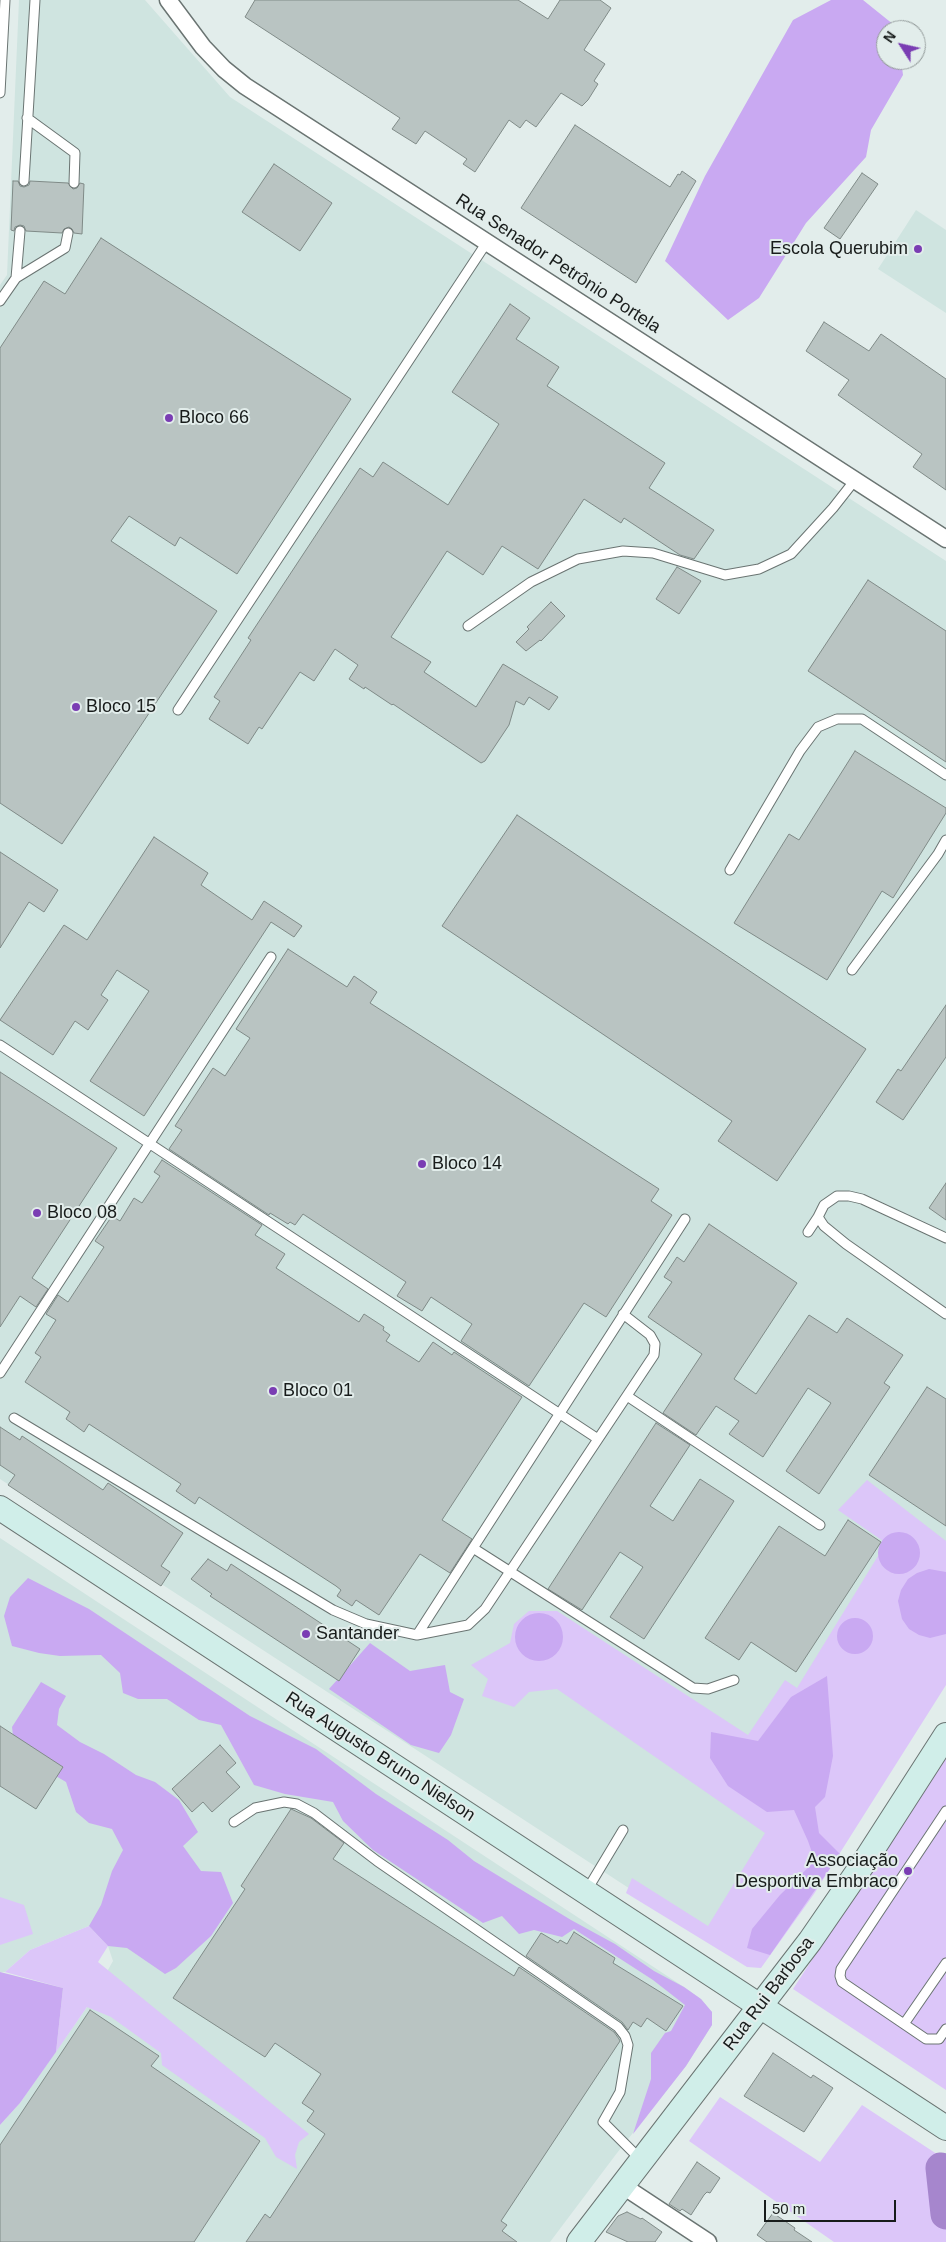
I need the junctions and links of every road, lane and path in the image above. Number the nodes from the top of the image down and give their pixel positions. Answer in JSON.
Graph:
{"nodes":[{"id":1,"x":5,"y":0,"type":"edge"},
{"id":2,"x":35,"y":0,"type":"edge"},
{"id":3,"x":168,"y":0,"type":"edge"},
{"id":4,"x":0,"y":93,"type":"edge"},
{"id":5,"x":27,"y":118,"type":"junction"},
{"id":6,"x":24,"y":181,"type":"dead end"},
{"id":7,"x":74,"y":183,"type":"dead end"},
{"id":8,"x":20,"y":231,"type":"dead end"},
{"id":9,"x":68,"y":233,"type":"dead end"},
{"id":10,"x":487,"y":242,"type":"junction"},
{"id":11,"x":16,"y":278,"type":"junction"},
{"id":12,"x":0,"y":301,"type":"edge"},
{"id":13,"x":855,"y":480,"type":"junction"},
{"id":14,"x":946,"y":539,"type":"edge"},
{"id":15,"x":468,"y":626,"type":"dead end"},
{"id":16,"x":178,"y":710,"type":"dead end"},
{"id":17,"x":946,"y":775,"type":"edge"},
{"id":18,"x":946,"y":840,"type":"edge"},
{"id":19,"x":730,"y":870,"type":"dead end"},
{"id":20,"x":271,"y":957,"type":"dead end"},
{"id":21,"x":852,"y":970,"type":"dead end"},
{"id":22,"x":0,"y":1045,"type":"edge"},
{"id":23,"x":148,"y":1143,"type":"junction"},
{"id":24,"x":818,"y":1217,"type":"junction"},
{"id":25,"x":685,"y":1219,"type":"dead end"},
{"id":26,"x":808,"y":1232,"type":"dead end"},
{"id":27,"x":946,"y":1238,"type":"edge"},
{"id":28,"x":623,"y":1314,"type":"junction"},
{"id":29,"x":946,"y":1314,"type":"edge"},
{"id":30,"x":0,"y":1373,"type":"edge"},
{"id":31,"x":627,"y":1396,"type":"junction"},
{"id":32,"x":559,"y":1414,"type":"junction"},
{"id":33,"x":14,"y":1418,"type":"dead end"},
{"id":34,"x":598,"y":1439,"type":"junction"},
{"id":35,"x":0,"y":1508,"type":"edge"},
{"id":36,"x":820,"y":1525,"type":"dead end"},
{"id":37,"x":473,"y":1548,"type":"junction"},
{"id":38,"x":512,"y":1571,"type":"junction"},
{"id":39,"x":417,"y":1635,"type":"junction"},
{"id":40,"x":734,"y":1680,"type":"dead end"},
{"id":41,"x":946,"y":1736,"type":"edge"},
{"id":42,"x":946,"y":1811,"type":"edge"},
{"id":43,"x":234,"y":1822,"type":"dead end"},
{"id":44,"x":624,"y":1830,"type":"dead end"},
{"id":45,"x":585,"y":1892,"type":"junction"},
{"id":46,"x":946,"y":1963,"type":"edge"},
{"id":47,"x":760,"y":2007,"type":"junction"},
{"id":48,"x":904,"y":2024,"type":"junction"},
{"id":49,"x":946,"y":2029,"type":"edge"},
{"id":50,"x":946,"y":2128,"type":"edge"},
{"id":51,"x":642,"y":2161,"type":"junction"},
{"id":52,"x":623,"y":2186,"type":"junction"},
{"id":53,"x":579,"y":2242,"type":"edge"},
{"id":54,"x":708,"y":2242,"type":"edge"}],
"edges":[{"from":1,"to":4,"type":"lane"},
{"from":2,"to":5,"type":"lane"},
{"from":3,"to":10,"type":"street","name":"Rua Senador Petrônio Portela"},
{"from":5,"to":6,"type":"lane"},
{"from":5,"to":7,"type":"lane"},
{"from":8,"to":11,"type":"lane"},
{"from":9,"to":11,"type":"lane"},
{"from":10,"to":13,"type":"street","name":"Rua Senador Petrônio Portela"},
{"from":10,"to":16,"type":"lane"},
{"from":11,"to":12,"type":"lane"},
{"from":13,"to":14,"type":"street","name":"Rua Senador Petrônio Portela"},
{"from":13,"to":15,"type":"lane"},
{"from":17,"to":19,"type":"lane"},
{"from":18,"to":21,"type":"lane"},
{"from":20,"to":23,"type":"lane"},
{"from":22,"to":23,"type":"lane"},
{"from":23,"to":30,"type":"lane"},
{"from":23,"to":32,"type":"lane"},
{"from":24,"to":26,"type":"lane"},
{"from":24,"to":27,"type":"lane"},
{"from":24,"to":29,"type":"lane"},
{"from":25,"to":28,"type":"lane"},
{"from":28,"to":31,"type":"lane"},
{"from":28,"to":32,"type":"lane"},
{"from":31,"to":34,"type":"lane"},
{"from":31,"to":36,"type":"lane"},
{"from":32,"to":34,"type":"lane"},
{"from":32,"to":37,"type":"lane"},
{"from":33,"to":39,"type":"lane"},
{"from":34,"to":38,"type":"lane"},
{"from":35,"to":45,"type":"main road","name":"Rua Augusto Bruno Nielson"},
{"from":37,"to":38,"type":"lane"},
{"from":37,"to":39,"type":"lane"},
{"from":38,"to":39,"type":"lane"},
{"from":38,"to":40,"type":"lane"},
{"from":41,"to":47,"type":"main road","name":"Rua Rui Barbosa"},
{"from":42,"to":48,"type":"lane"},
{"from":43,"to":51,"type":"lane"},
{"from":44,"to":45,"type":"lane"},
{"from":45,"to":47,"type":"main road","name":"Rua Augusto Bruno Nielson"},
{"from":46,"to":48,"type":"lane"},
{"from":47,"to":50,"type":"main road","name":"Rua Augusto Bruno Nielson"},
{"from":47,"to":51,"type":"main road","name":"Rua Rui Barbosa"},
{"from":48,"to":49,"type":"lane"},
{"from":51,"to":52,"type":"main road","name":"Rua Rui Barbosa"},
{"from":52,"to":53,"type":"main road","name":"Rua Rui Barbosa"},
{"from":52,"to":54,"type":"street"}]}
